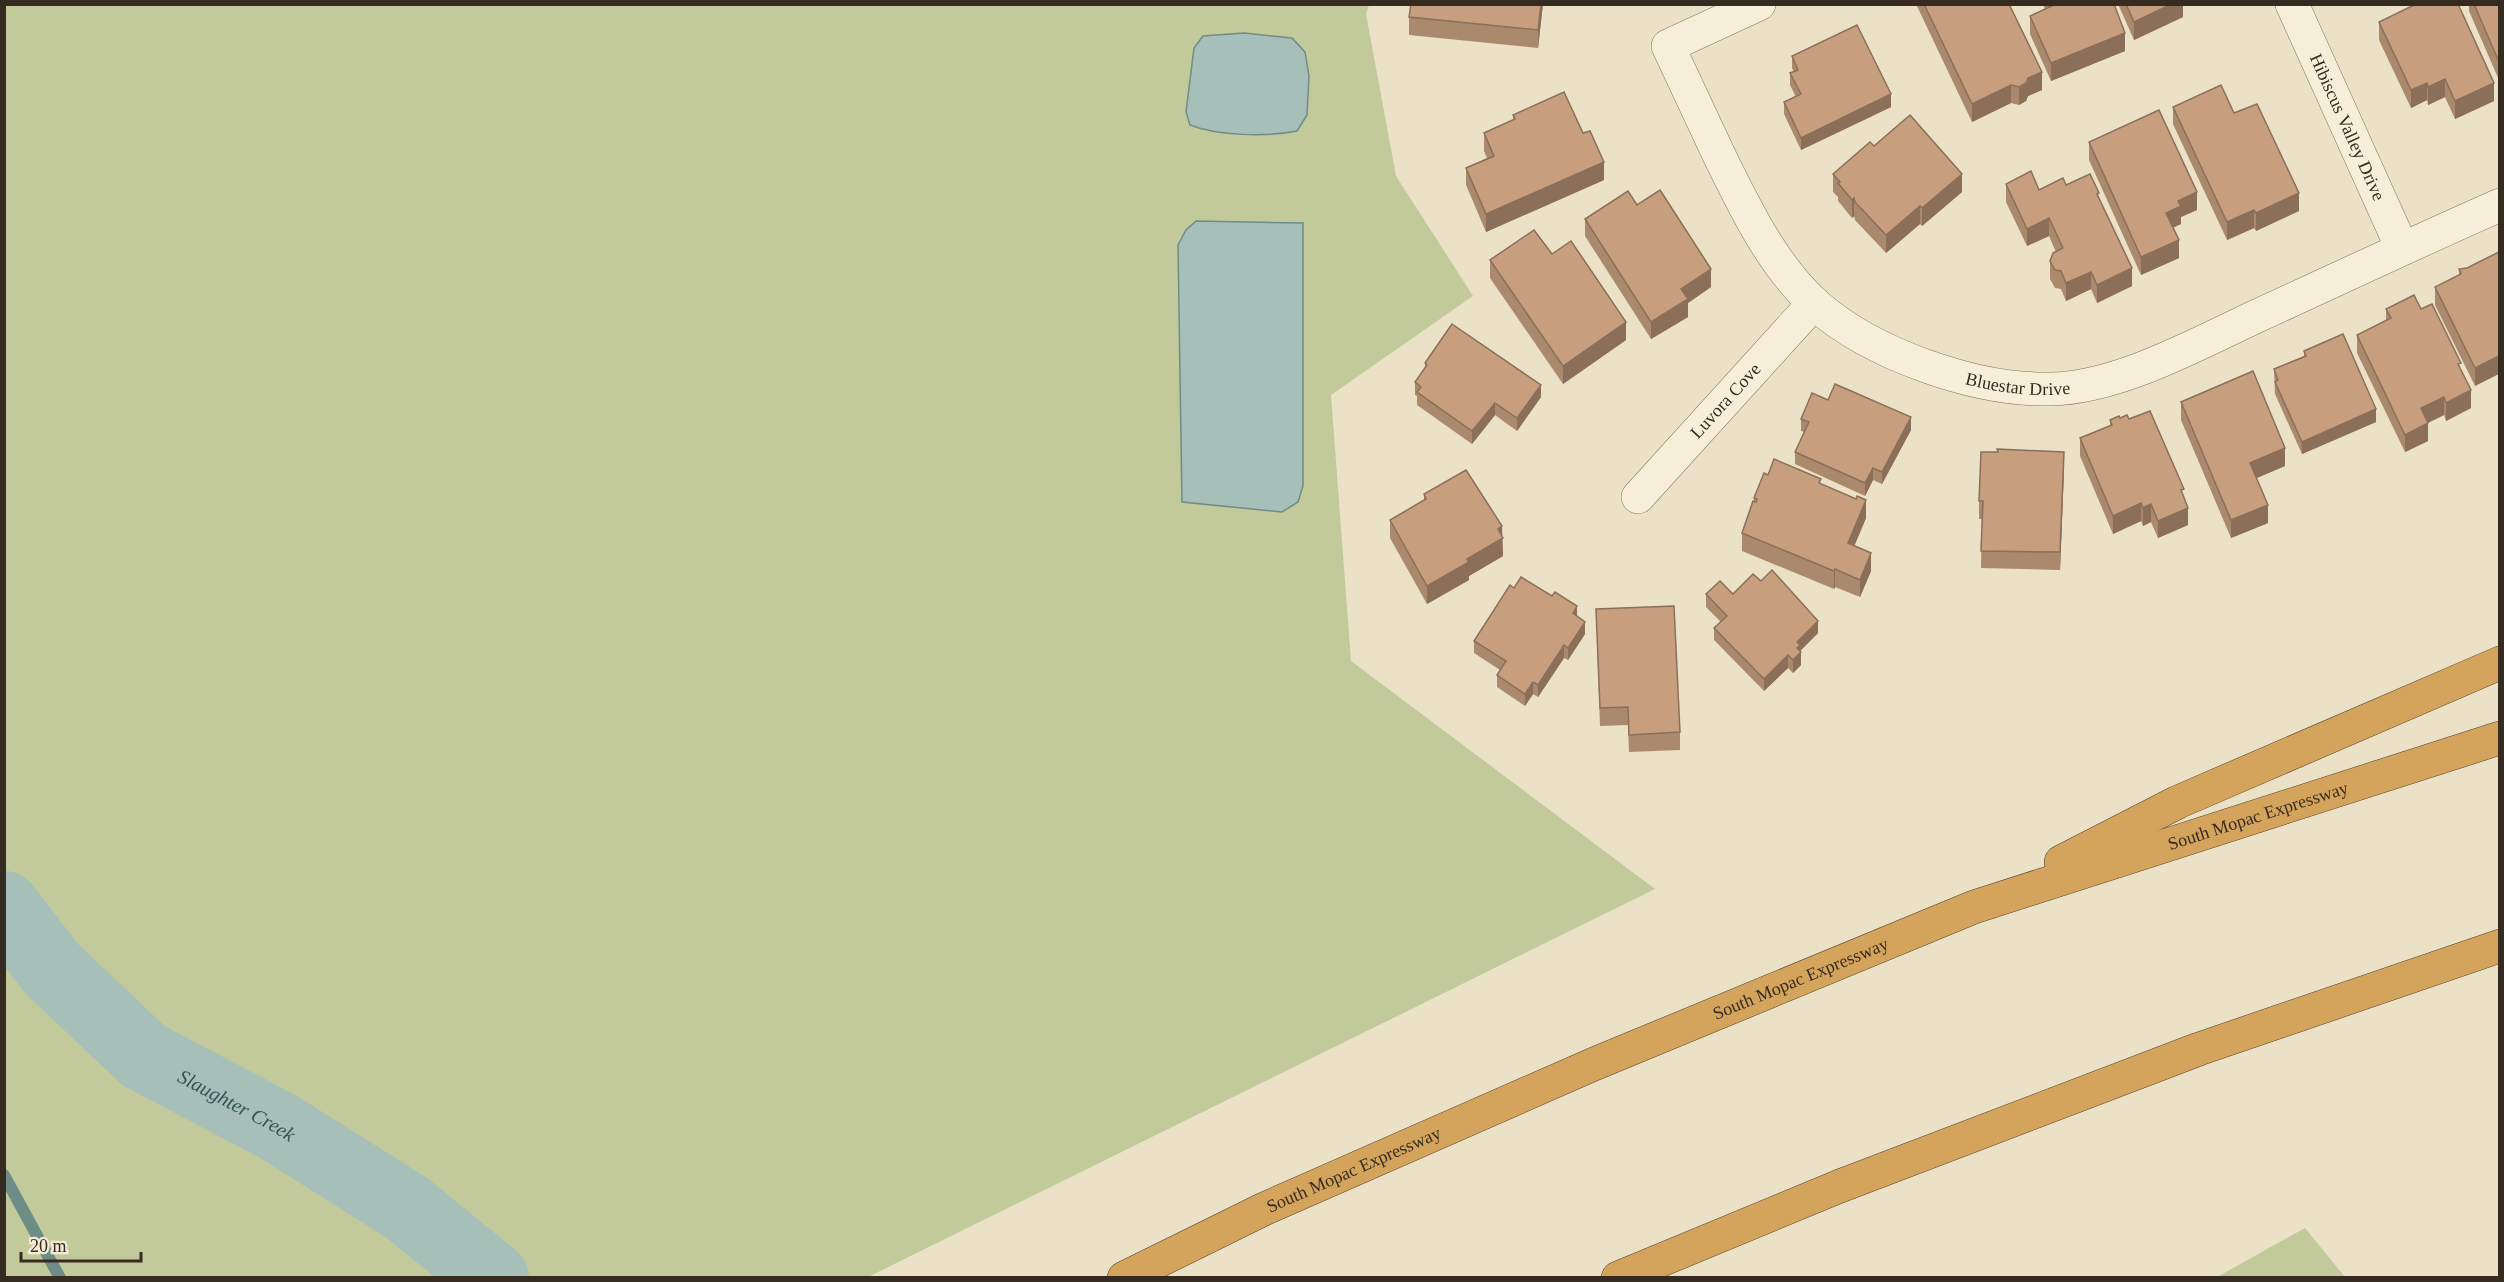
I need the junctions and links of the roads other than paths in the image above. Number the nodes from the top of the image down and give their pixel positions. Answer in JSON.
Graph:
{"nodes":[{"id":1,"x":1759,"y":4,"type":"edge"},
{"id":2,"x":2292,"y":4,"type":"edge"},
{"id":3,"x":2499,"y":205,"type":"edge"},
{"id":4,"x":2402,"y":248,"type":"junction"},
{"id":5,"x":1814,"y":303,"type":"junction"},
{"id":6,"x":1638,"y":496,"type":"dead end"},
{"id":7,"x":2499,"y":663,"type":"edge"},
{"id":8,"x":2499,"y":738,"type":"edge"},
{"id":9,"x":1974,"y":907,"type":"junction"},
{"id":10,"x":2499,"y":946,"type":"edge"},
{"id":11,"x":1124,"y":1278,"type":"edge"},
{"id":12,"x":1618,"y":1278,"type":"edge"}],
"edges":[{"from":1,"to":5,"type":"street","name":"Bluestar Drive"},
{"from":2,"to":4,"type":"street","name":"Hibiscus Valley Drive"},
{"from":3,"to":4,"type":"street","name":"Bluestar Drive"},
{"from":4,"to":5,"type":"street","name":"Bluestar Drive"},
{"from":5,"to":6,"type":"street","name":"Luvora Cove"},
{"from":7,"to":9,"type":"highway"},
{"from":8,"to":9,"type":"highway","name":"South Mopac Expressway"},
{"from":9,"to":11,"type":"highway","name":"South Mopac Expressway"},
{"from":10,"to":12,"type":"highway"}]}
